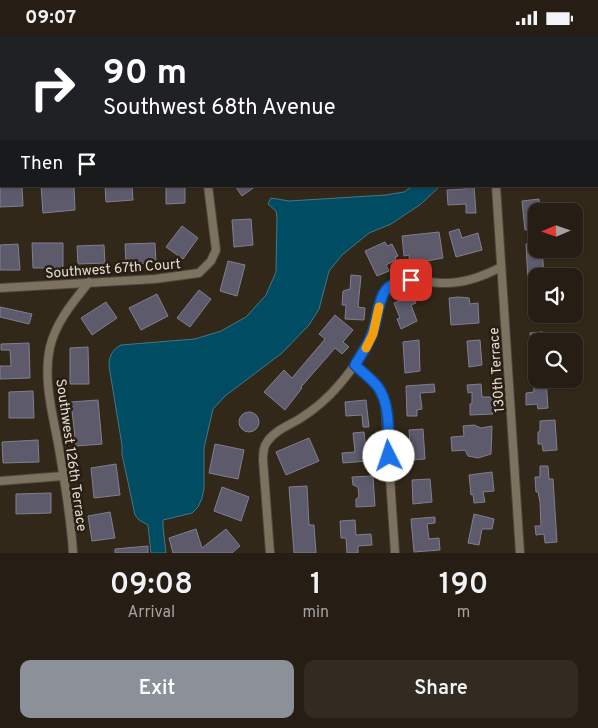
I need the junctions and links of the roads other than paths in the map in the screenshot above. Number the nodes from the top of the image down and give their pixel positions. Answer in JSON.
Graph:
{"nodes":[{"id":1,"x":208,"y":187,"type":"edge"},
{"id":2,"x":496,"y":187,"type":"edge"},
{"id":3,"x":501,"y":267,"type":"junction"},
{"id":4,"x":89,"y":282,"type":"junction"},
{"id":5,"x":0,"y":288,"type":"edge"},
{"id":6,"x":355,"y":365,"type":"junction"},
{"id":7,"x":64,"y":476,"type":"junction"},
{"id":8,"x":0,"y":481,"type":"edge"},
{"id":9,"x":73,"y":553,"type":"edge"},
{"id":10,"x":270,"y":553,"type":"edge"},
{"id":11,"x":395,"y":553,"type":"edge"},
{"id":12,"x":520,"y":553,"type":"edge"}],
"edges":[{"from":1,"to":4,"type":"street","name":"Southwest 67th Court"},
{"from":2,"to":3,"type":"street","name":"130th Terrace"},
{"from":3,"to":6,"type":"street"},
{"from":3,"to":12,"type":"street","name":"130th Terrace"},
{"from":4,"to":5,"type":"street","name":"Southwest 67th Court"},
{"from":4,"to":7,"type":"street","name":"Southwest 126th Terrace"},
{"from":6,"to":10,"type":"street"},
{"from":6,"to":11,"type":"street"},
{"from":7,"to":8,"type":"street"},
{"from":7,"to":9,"type":"street","name":"Southwest 126th Terrace"}]}
